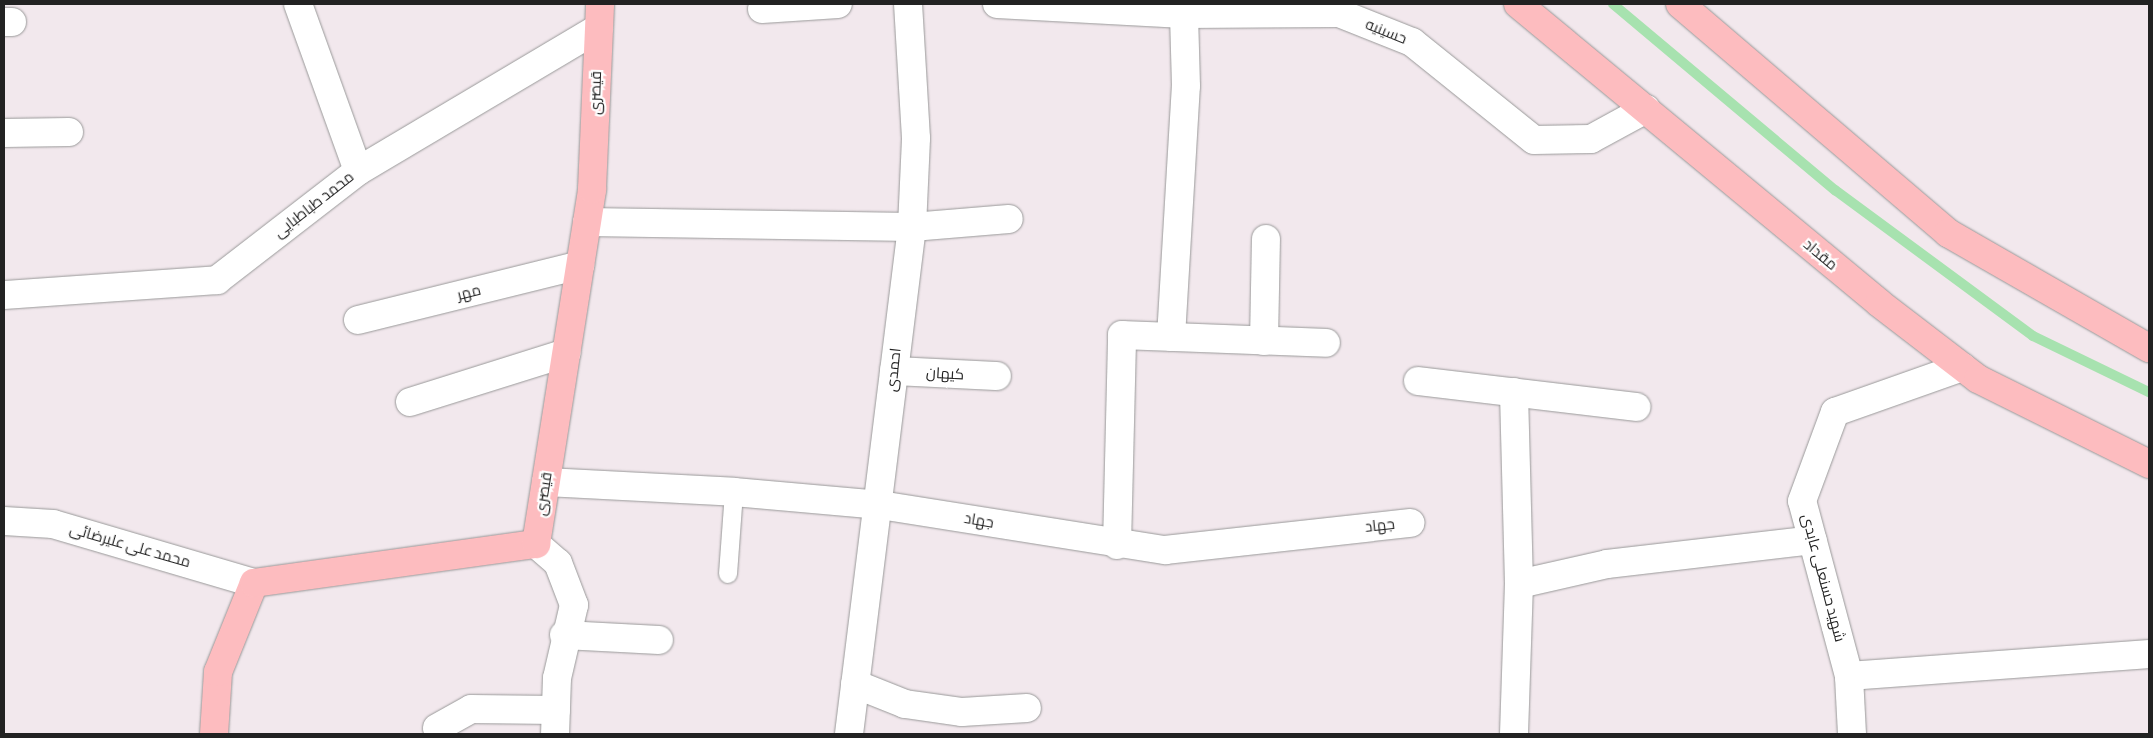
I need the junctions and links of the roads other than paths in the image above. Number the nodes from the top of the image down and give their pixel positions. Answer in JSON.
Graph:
{"nodes":[{"id":1,"x":298,"y":4,"type":"edge"},
{"id":2,"x":838,"y":4,"type":"edge"},
{"id":3,"x":908,"y":4,"type":"edge"},
{"id":4,"x":997,"y":4,"type":"edge"},
{"id":5,"x":1518,"y":4,"type":"edge"},
{"id":6,"x":1680,"y":4,"type":"edge"},
{"id":7,"x":762,"y":9,"type":"dead end"},
{"id":8,"x":1184,"y":14,"type":"junction"},
{"id":9,"x":599,"y":16,"type":"edge"},
{"id":10,"x":1646,"y":109,"type":"junction"},
{"id":11,"x":69,"y":132,"type":"dead end"},
{"id":12,"x":4,"y":133,"type":"edge"},
{"id":13,"x":358,"y":171,"type":"junction"},
{"id":14,"x":1009,"y":219,"type":"dead end"},
{"id":15,"x":587,"y":222,"type":"junction"},
{"id":16,"x":912,"y":227,"type":"junction"},
{"id":17,"x":1266,"y":239,"type":"dead end"},
{"id":18,"x":580,"y":265,"type":"junction"},
{"id":19,"x":4,"y":295,"type":"edge"},
{"id":20,"x":358,"y":320,"type":"dead end"},
{"id":21,"x":1171,"y":337,"type":"junction"},
{"id":22,"x":1264,"y":341,"type":"junction"},
{"id":23,"x":1326,"y":343,"type":"dead end"},
{"id":24,"x":2149,"y":348,"type":"edge"},
{"id":25,"x":566,"y":354,"type":"junction"},
{"id":26,"x":1962,"y":367,"type":"junction"},
{"id":27,"x":894,"y":371,"type":"junction"},
{"id":28,"x":997,"y":376,"type":"dead end"},
{"id":29,"x":1418,"y":381,"type":"dead end"},
{"id":30,"x":1514,"y":392,"type":"junction"},
{"id":31,"x":410,"y":402,"type":"dead end"},
{"id":32,"x":1636,"y":407,"type":"dead end"},
{"id":33,"x":2149,"y":464,"type":"edge"},
{"id":34,"x":546,"y":482,"type":"junction"},
{"id":35,"x":734,"y":492,"type":"junction"},
{"id":36,"x":880,"y":505,"type":"junction"},
{"id":37,"x":4,"y":521,"type":"edge"},
{"id":38,"x":1411,"y":523,"type":"dead end"},
{"id":39,"x":1813,"y":540,"type":"junction"},
{"id":40,"x":536,"y":544,"type":"junction"},
{"id":41,"x":1117,"y":545,"type":"junction"},
{"id":42,"x":728,"y":574,"type":"dead end"},
{"id":43,"x":254,"y":583,"type":"junction"},
{"id":44,"x":1519,"y":584,"type":"junction"},
{"id":45,"x":564,"y":635,"type":"junction"},
{"id":46,"x":659,"y":640,"type":"dead end"},
{"id":47,"x":2149,"y":654,"type":"edge"},
{"id":48,"x":1849,"y":676,"type":"junction"},
{"id":49,"x":856,"y":684,"type":"junction"},
{"id":50,"x":1027,"y":708,"type":"dead end"},
{"id":51,"x":556,"y":722,"type":"edge"},
{"id":52,"x":437,"y":728,"type":"dead end"},
{"id":53,"x":214,"y":734,"type":"edge"},
{"id":54,"x":849,"y":734,"type":"edge"},
{"id":55,"x":1514,"y":734,"type":"edge"},
{"id":56,"x":1852,"y":734,"type":"edge"}],
"edges":[{"from":1,"to":13,"type":"street"},
{"from":2,"to":7,"type":"street"},
{"from":3,"to":16,"type":"street","name":"احمدی"},
{"from":4,"to":8,"type":"street","name":"حسینیه"},
{"from":5,"to":10,"type":"main road","name":"مقداد"},
{"from":6,"to":24,"type":"main road"},
{"from":8,"to":10,"type":"street","name":"حسینیه"},
{"from":8,"to":21,"type":"street"},
{"from":9,"to":13,"type":"street","name":"محمد طباطبایی"},
{"from":9,"to":15,"type":"main road","name":"قیصری"},
{"from":10,"to":26,"type":"main road","name":"مقداد"},
{"from":11,"to":12,"type":"street"},
{"from":13,"to":19,"type":"street","name":"محمد طباطبایی"},
{"from":14,"to":16,"type":"street"},
{"from":15,"to":16,"type":"street"},
{"from":15,"to":18,"type":"main road","name":"قیصری"},
{"from":16,"to":27,"type":"street","name":"احمدی"},
{"from":17,"to":22,"type":"street"},
{"from":18,"to":20,"type":"street","name":"مهر"},
{"from":18,"to":25,"type":"main road","name":"قیصری"},
{"from":21,"to":22,"type":"street"},
{"from":21,"to":41,"type":"street"},
{"from":22,"to":23,"type":"street"},
{"from":25,"to":31,"type":"street"},
{"from":25,"to":34,"type":"main road","name":"قیصری"},
{"from":26,"to":33,"type":"main road","name":"مقداد"},
{"from":26,"to":39,"type":"street","name":"شهید حسنعلی عابدی"},
{"from":27,"to":28,"type":"street","name":"کیهان"},
{"from":27,"to":36,"type":"street","name":"احمدی"},
{"from":29,"to":30,"type":"street"},
{"from":30,"to":32,"type":"street"},
{"from":30,"to":44,"type":"street"},
{"from":34,"to":35,"type":"street","name":"جهاد"},
{"from":34,"to":40,"type":"main road","name":"قیصری"},
{"from":35,"to":36,"type":"street","name":"جهاد"},
{"from":35,"to":42,"type":"lane"},
{"from":36,"to":41,"type":"street","name":"جهاد"},
{"from":36,"to":49,"type":"street","name":"احمدی"},
{"from":37,"to":43,"type":"street","name":"محمد علی علیرضائی"},
{"from":38,"to":41,"type":"street","name":"جهاد"},
{"from":39,"to":44,"type":"street"},
{"from":39,"to":48,"type":"street","name":"شهید حسنعلی عابدی"},
{"from":40,"to":43,"type":"main road"},
{"from":40,"to":45,"type":"street"},
{"from":43,"to":53,"type":"main road"},
{"from":44,"to":55,"type":"street"},
{"from":45,"to":46,"type":"street"},
{"from":45,"to":51,"type":"street"},
{"from":47,"to":48,"type":"street"},
{"from":48,"to":56,"type":"street","name":"شهید حسنعلی عابدی"},
{"from":49,"to":50,"type":"street"},
{"from":49,"to":54,"type":"street","name":"احمدی"},
{"from":51,"to":52,"type":"street"}]}
